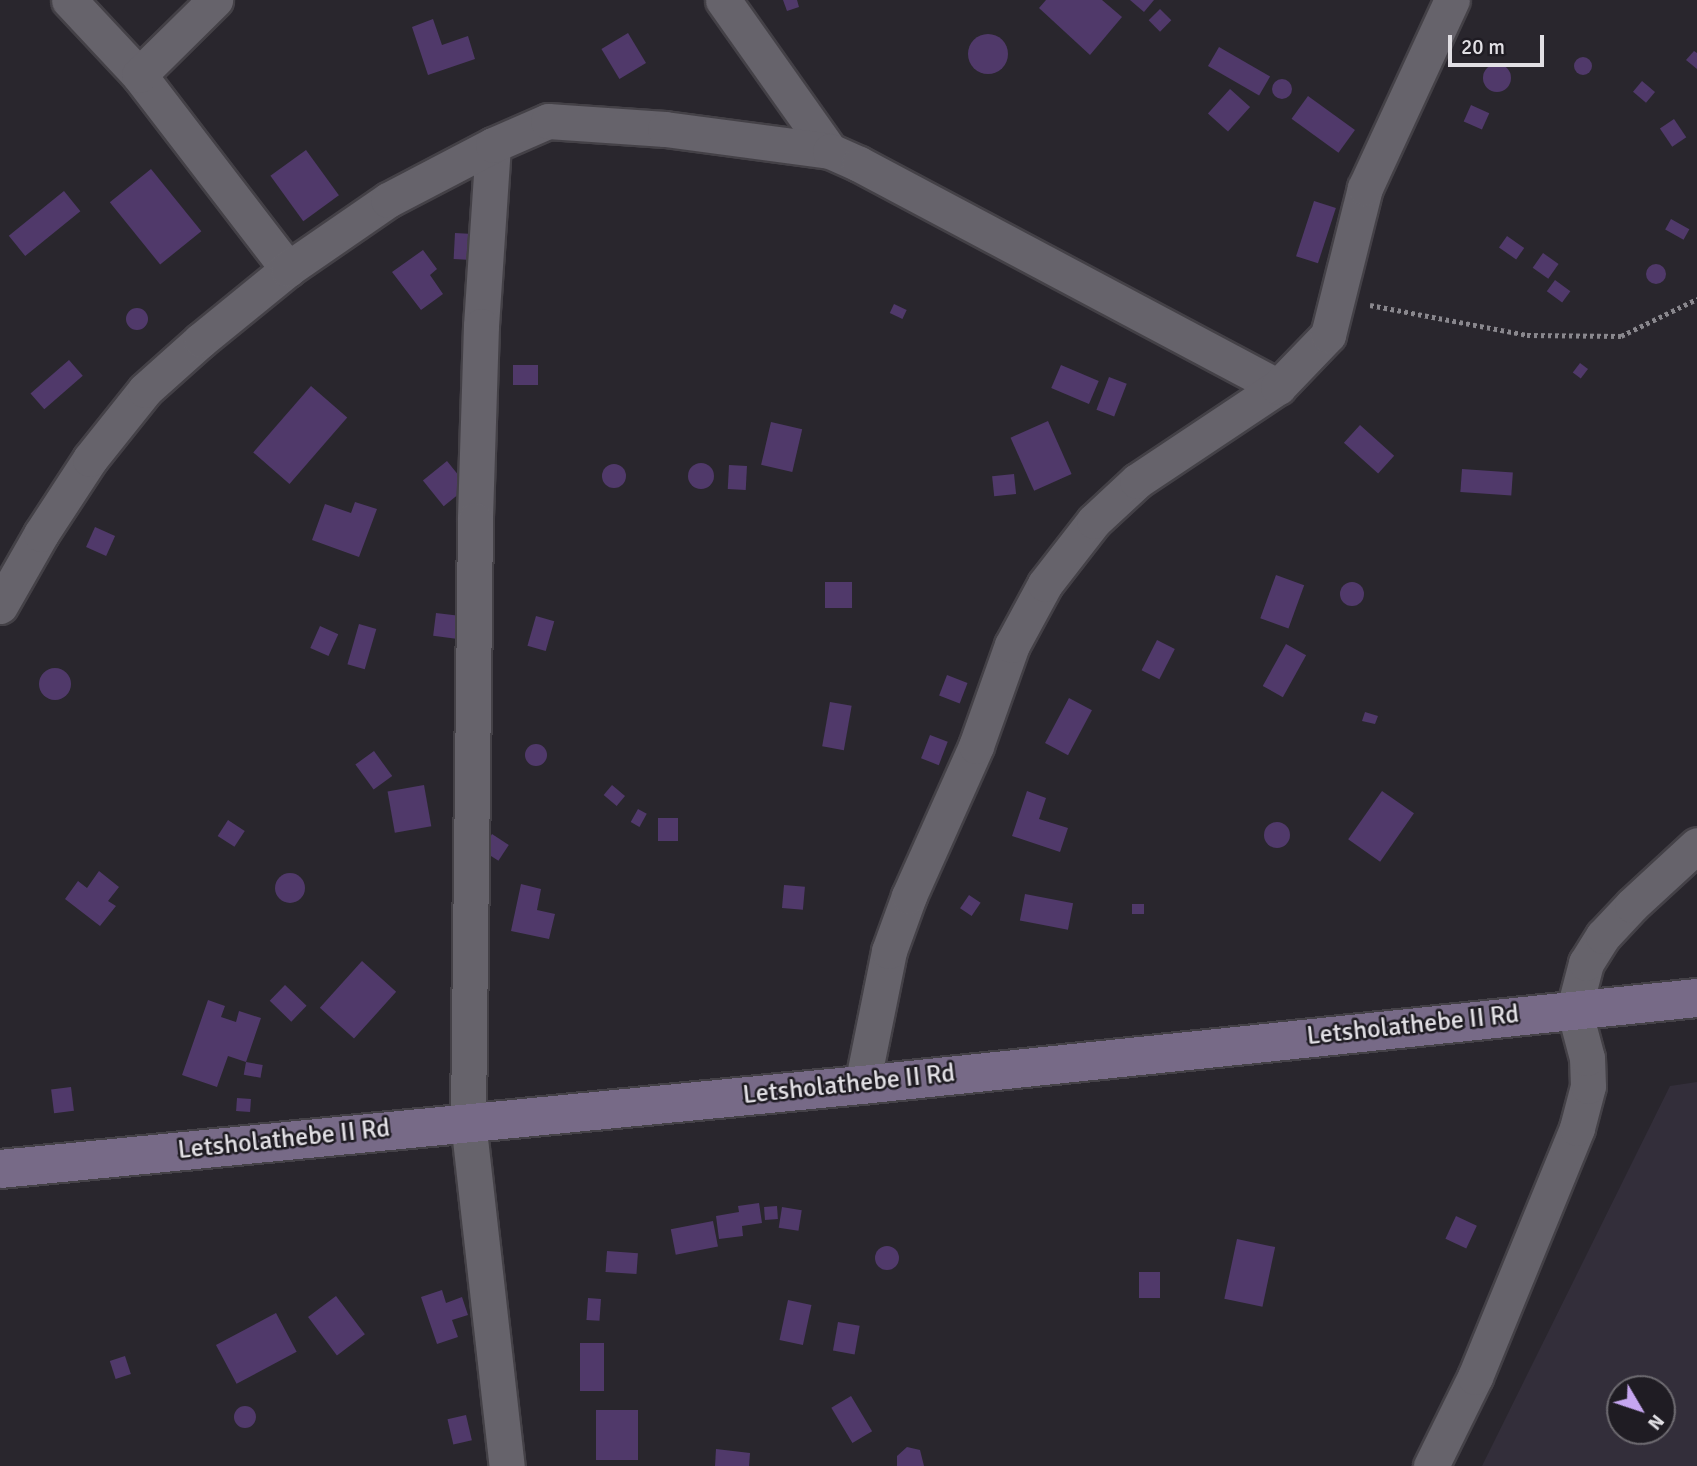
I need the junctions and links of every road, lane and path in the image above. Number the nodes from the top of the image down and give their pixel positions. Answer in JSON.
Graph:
{"nodes":[{"id":1,"x":69,"y":0,"type":"edge"},
{"id":2,"x":215,"y":0,"type":"edge"},
{"id":3,"x":723,"y":0,"type":"edge"},
{"id":4,"x":1452,"y":0,"type":"edge"},
{"id":5,"x":139,"y":75,"type":"junction"},
{"id":6,"x":493,"y":145,"type":"junction"},
{"id":7,"x":830,"y":152,"type":"junction"},
{"id":8,"x":288,"y":268,"type":"junction"},
{"id":9,"x":1336,"y":299,"type":"junction"},
{"id":10,"x":1697,"y":299,"type":"edge"},
{"id":11,"x":1278,"y":387,"type":"junction"},
{"id":12,"x":0,"y":606,"type":"edge"},
{"id":13,"x":1697,"y":845,"type":"edge"},
{"id":14,"x":1697,"y":998,"type":"edge"},
{"id":15,"x":1574,"y":1009,"type":"junction"},
{"id":16,"x":862,"y":1085,"type":"junction"},
{"id":17,"x":468,"y":1121,"type":"junction"},
{"id":18,"x":0,"y":1169,"type":"edge"},
{"id":19,"x":507,"y":1466,"type":"edge"},
{"id":20,"x":1431,"y":1466,"type":"edge"}],
"edges":[{"from":1,"to":5,"type":"street"},
{"from":2,"to":5,"type":"street"},
{"from":3,"to":7,"type":"street"},
{"from":4,"to":9,"type":"street"},
{"from":5,"to":8,"type":"street"},
{"from":6,"to":7,"type":"street"},
{"from":6,"to":8,"type":"street"},
{"from":6,"to":17,"type":"street"},
{"from":7,"to":11,"type":"street"},
{"from":8,"to":12,"type":"street"},
{"from":9,"to":10,"type":"path"},
{"from":9,"to":11,"type":"street"},
{"from":11,"to":16,"type":"street"},
{"from":13,"to":15,"type":"street"},
{"from":14,"to":15,"type":"street","name":"Letsholathebe II Rd"},
{"from":15,"to":16,"type":"street","name":"Letsholathebe II Rd"},
{"from":15,"to":20,"type":"street"},
{"from":16,"to":17,"type":"street","name":"Letsholathebe II Rd"},
{"from":17,"to":18,"type":"street","name":"Letsholathebe II Rd"},
{"from":17,"to":19,"type":"street"}]}
